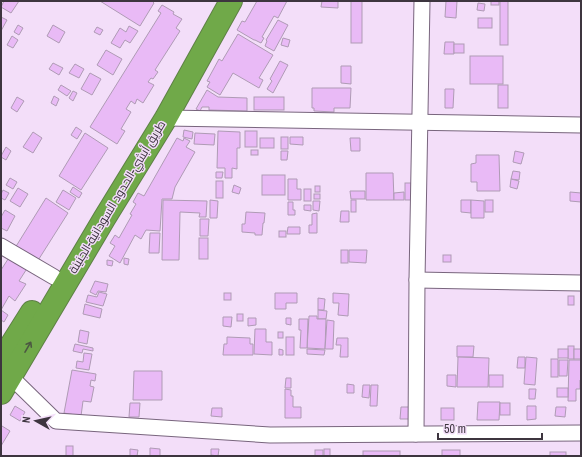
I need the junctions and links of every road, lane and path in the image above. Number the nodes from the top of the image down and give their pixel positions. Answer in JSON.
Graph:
{"nodes":[{"id":1,"x":422,"y":1,"type":"edge"},
{"id":2,"x":220,"y":8,"type":"edge"},
{"id":3,"x":166,"y":118,"type":"junction"},
{"id":4,"x":420,"y":123,"type":"junction"},
{"id":5,"x":581,"y":125,"type":"edge"},
{"id":6,"x":1,"y":246,"type":"edge"},
{"id":7,"x":54,"y":277,"type":"junction"},
{"id":8,"x":417,"y":280,"type":"junction"},
{"id":9,"x":581,"y":283,"type":"edge"},
{"id":10,"x":4,"y":377,"type":"edge"},
{"id":11,"x":581,"y":433,"type":"edge"},
{"id":12,"x":416,"y":434,"type":"junction"}],
"edges":[{"from":1,"to":4,"type":"street"},
{"from":2,"to":3,"type":"highway","name":"طريق أبشي-الحدود السودانية-الجنينة"},
{"from":2,"to":7,"type":"highway"},
{"from":3,"to":4,"type":"street"},
{"from":10,"to":3,"type":"highway","name":"طريق أبشي-الحدود السودانية-الجنينة","one_way":true},
{"from":4,"to":5,"type":"street"},
{"from":4,"to":8,"type":"street"},
{"from":6,"to":7,"type":"street"},
{"from":7,"to":10,"type":"highway"},
{"from":8,"to":9,"type":"street"},
{"from":8,"to":12,"type":"street"},
{"from":10,"to":12,"type":"street"},
{"from":11,"to":12,"type":"street"}]}
